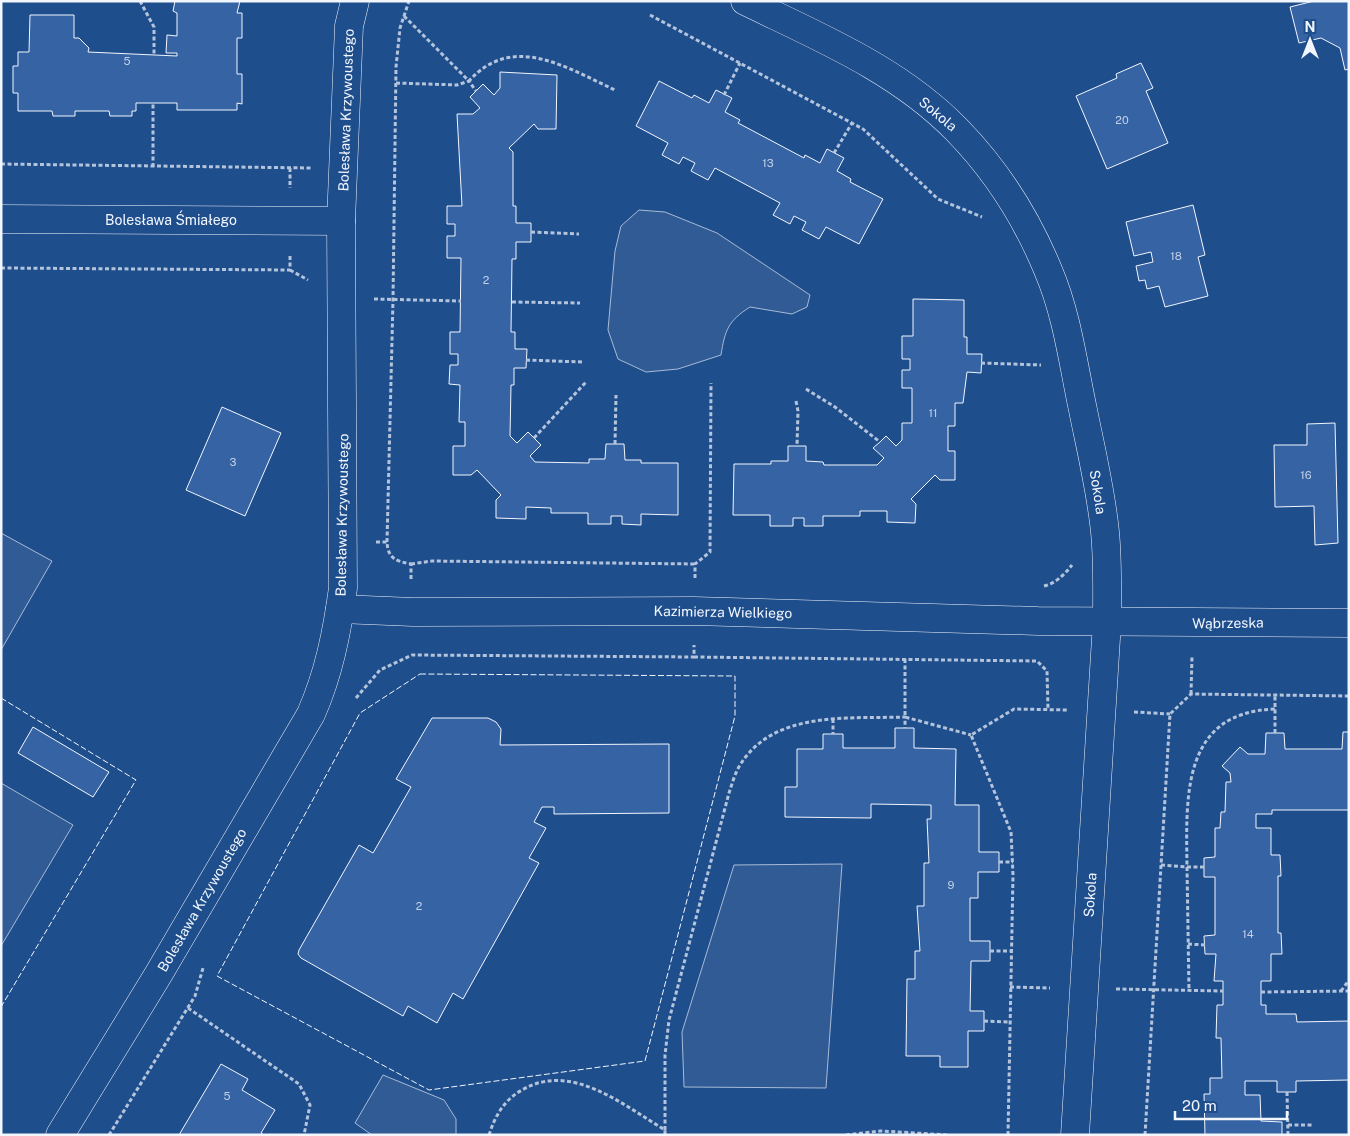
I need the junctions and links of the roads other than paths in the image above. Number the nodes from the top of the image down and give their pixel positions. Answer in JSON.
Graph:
{"nodes":[{"id":1,"x":355,"y":1,"type":"edge"},
{"id":2,"x":745,"y":1,"type":"edge"},
{"id":3,"x":1,"y":220,"type":"edge"},
{"id":4,"x":341,"y":221,"type":"junction"},
{"id":5,"x":340,"y":609,"type":"junction"},
{"id":6,"x":1107,"y":622,"type":"junction"},
{"id":7,"x":1349,"y":623,"type":"edge"},
{"id":8,"x":60,"y":1135,"type":"edge"},
{"id":9,"x":1075,"y":1135,"type":"edge"}],
"edges":[{"from":1,"to":4,"type":"street","name":"Bolesława Krzywoustego"},
{"from":2,"to":6,"type":"street","name":"Sokola"},
{"from":3,"to":4,"type":"street","name":"Bolesława Śmiałego"},
{"from":4,"to":5,"type":"street","name":"Bolesława Krzywoustego"},
{"from":5,"to":6,"type":"street","name":"Kazimierza Wielkiego"},
{"from":5,"to":8,"type":"street","name":"Bolesława Krzywoustego"},
{"from":6,"to":7,"type":"street","name":"Wąbrzeska"},
{"from":6,"to":9,"type":"street","name":"Sokola"}]}
